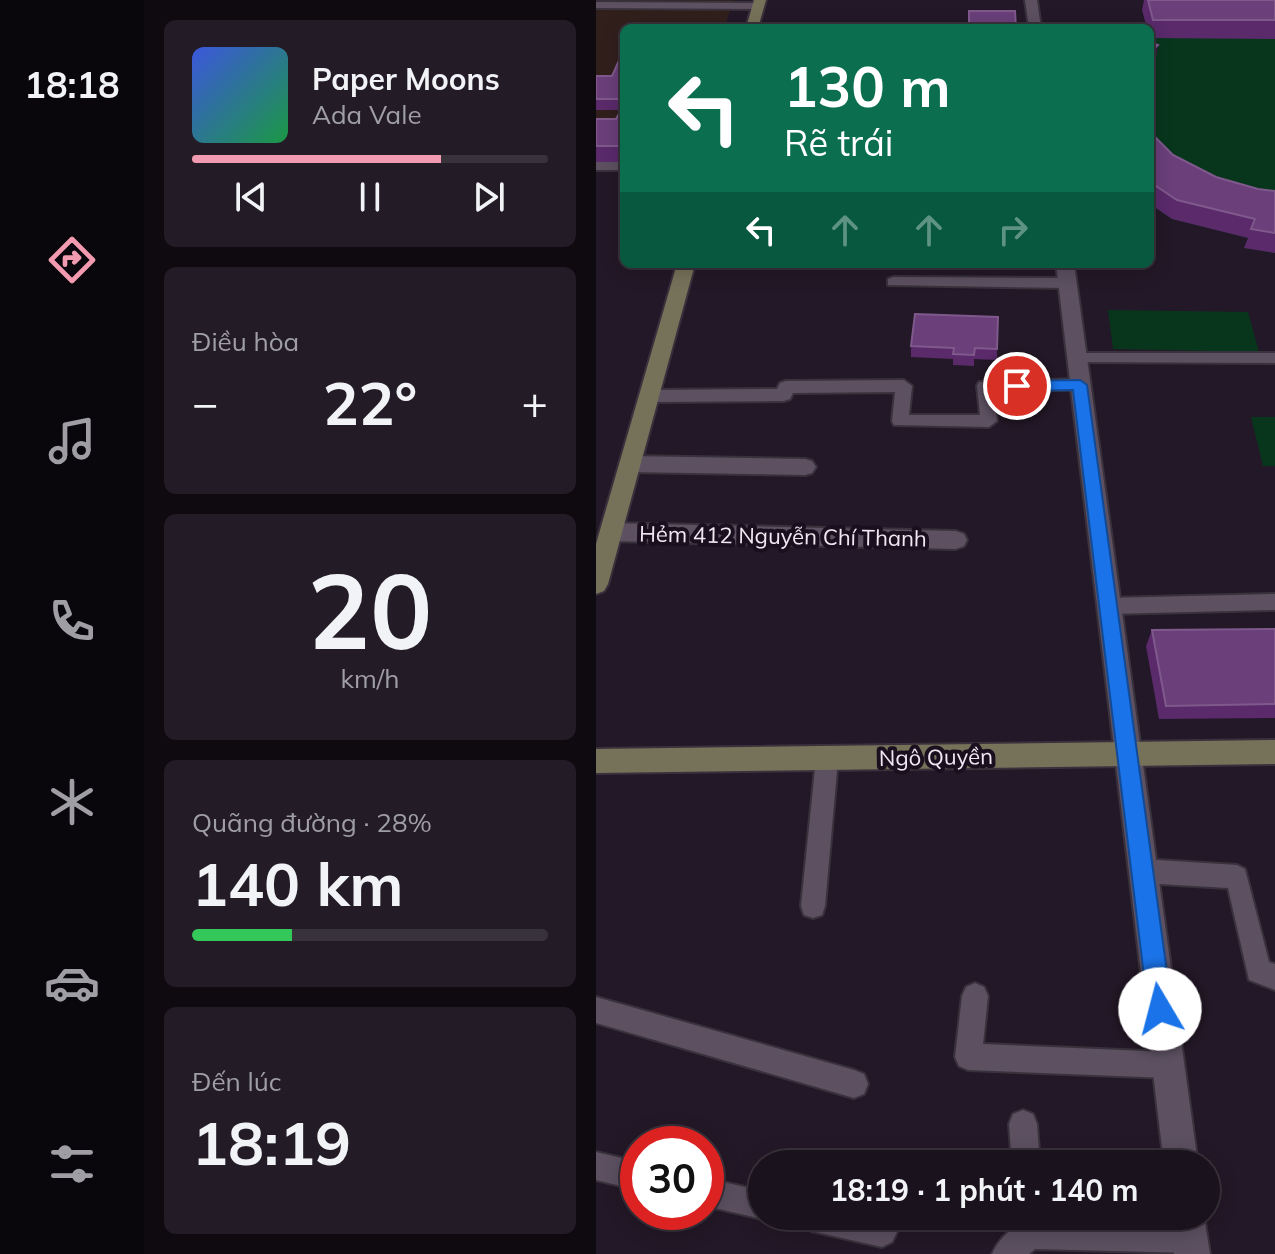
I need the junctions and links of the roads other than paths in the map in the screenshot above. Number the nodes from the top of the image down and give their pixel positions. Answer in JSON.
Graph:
{"nodes":[{"id":1,"x":1031,"y":0,"type":"edge"},
{"id":2,"x":759,"y":3,"type":"edge"},
{"id":3,"x":599,"y":5,"type":"edge"},
{"id":4,"x":596,"y":17,"type":"edge"},
{"id":5,"x":753,"y":24,"type":"edge"},
{"id":6,"x":1034,"y":24,"type":"edge"},
{"id":7,"x":596,"y":166,"type":"edge"},
{"id":8,"x":620,"y":166,"type":"edge"},
{"id":9,"x":685,"y":268,"type":"edge"},
{"id":10,"x":1066,"y":274,"type":"edge"},
{"id":11,"x":893,"y":282,"type":"dead end"},
{"id":12,"x":1077,"y":358,"type":"junction"},
{"id":13,"x":1275,"y":358,"type":"edge"},
{"id":14,"x":1080,"y":385,"type":"junction"},
{"id":15,"x":648,"y":396,"type":"junction"},
{"id":16,"x":629,"y":464,"type":"junction"},
{"id":17,"x":805,"y":467,"type":"dead end"},
{"id":18,"x":611,"y":532,"type":"junction"},
{"id":19,"x":956,"y":540,"type":"dead end"},
{"id":20,"x":596,"y":584,"type":"edge"},
{"id":21,"x":1275,"y":602,"type":"edge"},
{"id":22,"x":1108,"y":606,"type":"junction"},
{"id":23,"x":1275,"y":752,"type":"edge"},
{"id":24,"x":1126,"y":754,"type":"junction"},
{"id":25,"x":827,"y":759,"type":"junction"},
{"id":26,"x":596,"y":761,"type":"edge"},
{"id":27,"x":1142,"y":871,"type":"junction"},
{"id":28,"x":813,"y":906,"type":"dead end"},
{"id":29,"x":1275,"y":977,"type":"edge"},
{"id":30,"x":975,"y":996,"type":"dead end"},
{"id":31,"x":596,"y":1010,"type":"edge"},
{"id":32,"x":1168,"y":1065,"type":"junction"},
{"id":33,"x":854,"y":1084,"type":"dead end"},
{"id":34,"x":1023,"y":1124,"type":"dead end"},
{"id":35,"x":1025,"y":1150,"type":"edge"},
{"id":36,"x":1179,"y":1150,"type":"edge"},
{"id":37,"x":596,"y":1166,"type":"edge"},
{"id":38,"x":620,"y":1172,"type":"edge"},
{"id":39,"x":724,"y":1196,"type":"edge"},
{"id":40,"x":748,"y":1202,"type":"edge"},
{"id":41,"x":873,"y":1230,"type":"edge"},
{"id":42,"x":1025,"y":1230,"type":"edge"},
{"id":43,"x":1102,"y":1230,"type":"edge"},
{"id":44,"x":882,"y":1232,"type":"dead end"},
{"id":45,"x":1190,"y":1236,"type":"edge"},
{"id":46,"x":1007,"y":1254,"type":"edge"}],
"edges":[{"from":1,"to":6,"type":"street"},
{"from":2,"to":3,"type":"lane"},
{"from":2,"to":5,"type":"main road"},
{"from":3,"to":4,"type":"lane"},
{"from":7,"to":8,"type":"lane"},
{"from":9,"to":15,"type":"main road"},
{"from":10,"to":11,"type":"lane"},
{"from":10,"to":12,"type":"street"},
{"from":12,"to":13,"type":"lane"},
{"from":12,"to":14,"type":"street"},
{"from":14,"to":15,"type":"lane"},
{"from":14,"to":22,"type":"street"},
{"from":15,"to":16,"type":"main road"},
{"from":16,"to":17,"type":"street"},
{"from":16,"to":18,"type":"main road"},
{"from":18,"to":19,"type":"street","name":"Hẻm 412 Nguyễn Chí Thanh"},
{"from":18,"to":20,"type":"main road"},
{"from":21,"to":22,"type":"lane"},
{"from":22,"to":24,"type":"street"},
{"from":23,"to":24,"type":"main road","name":"Ngô Quyền"},
{"from":24,"to":25,"type":"main road","name":"Ngô Quyền"},
{"from":24,"to":27,"type":"street"},
{"from":25,"to":26,"type":"main road","name":"Ngô Quyền"},
{"from":25,"to":28,"type":"lane"},
{"from":27,"to":29,"type":"lane"},
{"from":27,"to":32,"type":"street"},
{"from":30,"to":32,"type":"lane"},
{"from":31,"to":33,"type":"lane"},
{"from":32,"to":36,"type":"street"},
{"from":34,"to":35,"type":"lane"},
{"from":37,"to":38,"type":"lane"},
{"from":39,"to":40,"type":"lane"},
{"from":41,"to":44,"type":"lane"},
{"from":42,"to":46,"type":"lane"},
{"from":43,"to":45,"type":"lane"}]}
